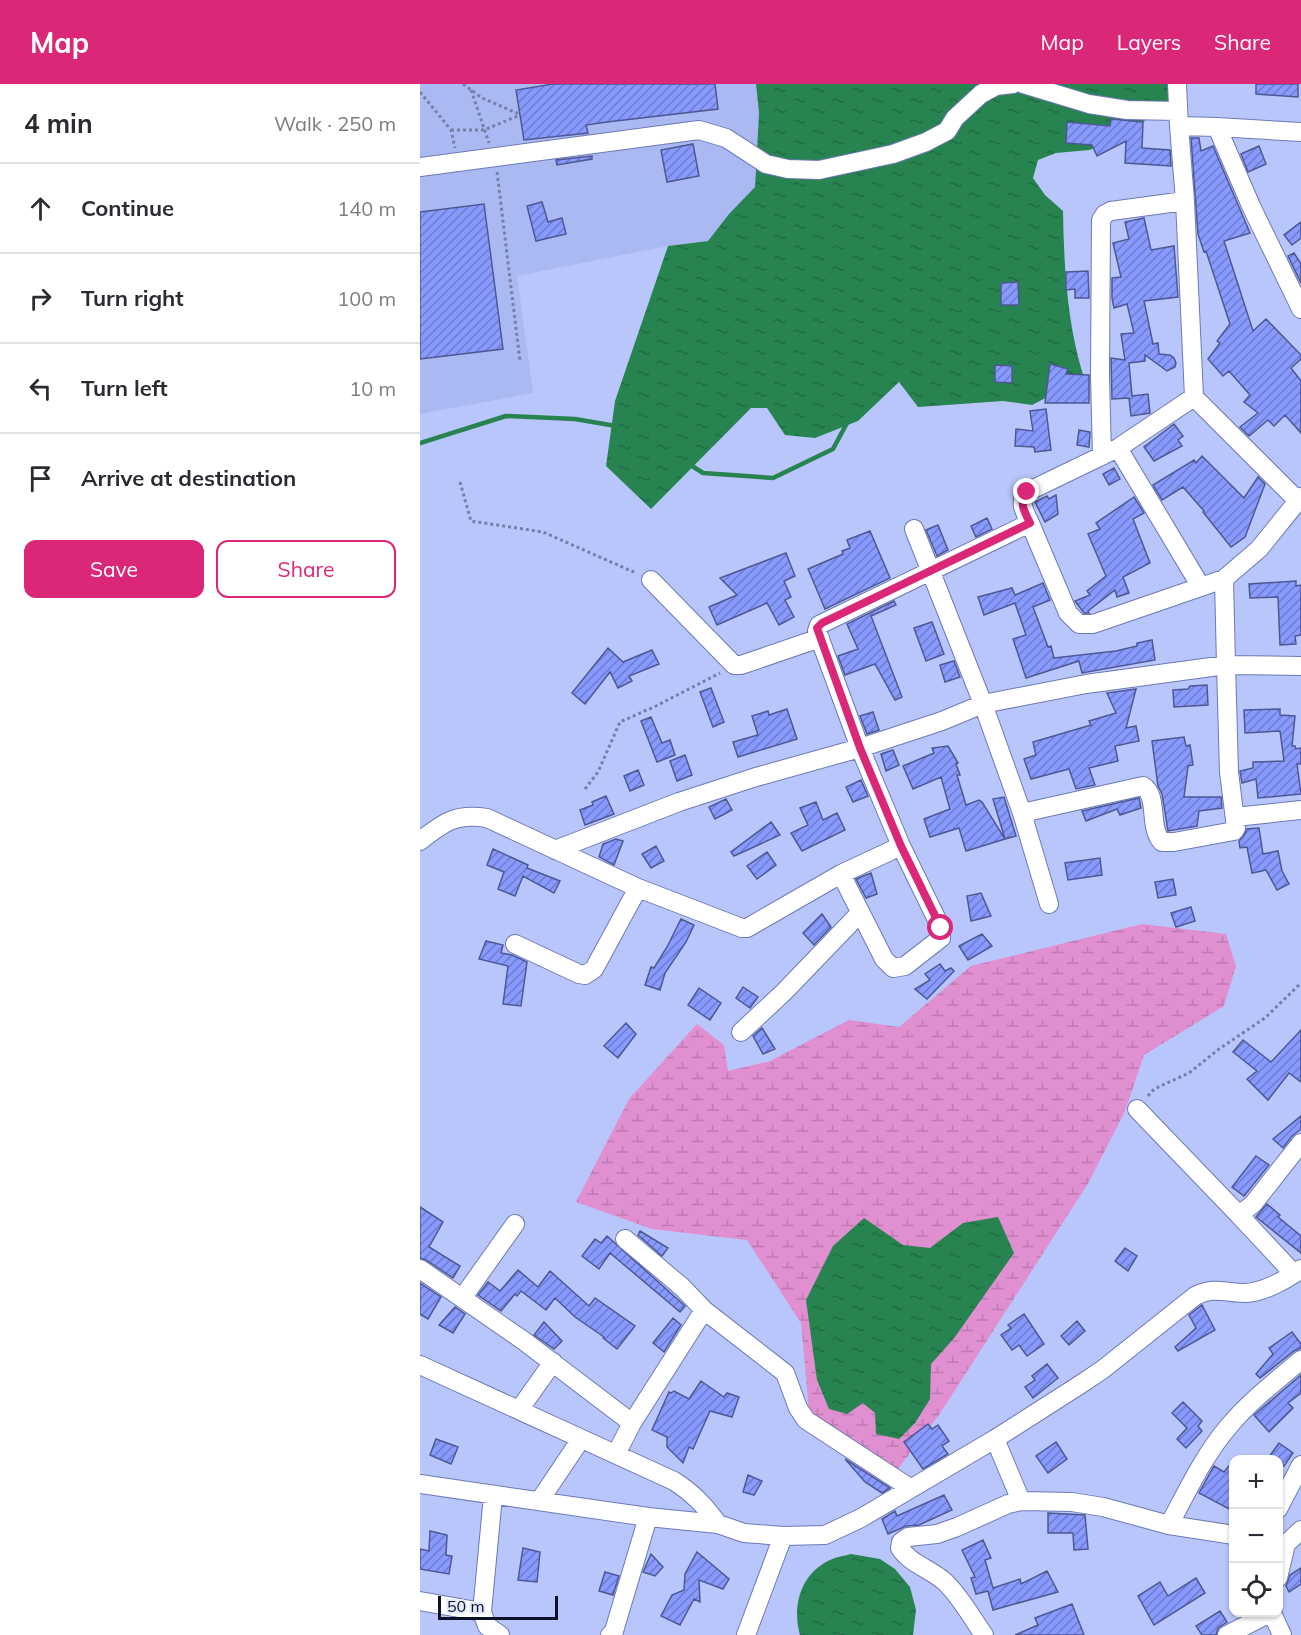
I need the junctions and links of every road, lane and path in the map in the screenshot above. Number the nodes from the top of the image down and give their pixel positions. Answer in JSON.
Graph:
{"nodes":[{"id":1,"x":463,"y":84,"type":"edge"},
{"id":2,"x":1012,"y":84,"type":"edge"},
{"id":3,"x":1023,"y":84,"type":"edge"},
{"id":4,"x":1177,"y":84,"type":"edge"},
{"id":5,"x":471,"y":90,"type":"junction"},
{"id":6,"x":420,"y":92,"type":"edge"},
{"id":7,"x":1179,"y":118,"type":"junction"},
{"id":8,"x":1217,"y":127,"type":"junction"},
{"id":9,"x":451,"y":130,"type":"junction"},
{"id":10,"x":484,"y":130,"type":"junction"},
{"id":11,"x":1301,"y":132,"type":"edge"},
{"id":12,"x":495,"y":156,"type":"junction"},
{"id":13,"x":458,"y":162,"type":"junction"},
{"id":14,"x":420,"y":167,"type":"edge"},
{"id":15,"x":1185,"y":201,"type":"junction"},
{"id":16,"x":1301,"y":309,"type":"edge"},
{"id":17,"x":520,"y":361,"type":"dead end"},
{"id":18,"x":1194,"y":397,"type":"junction"},
{"id":19,"x":1110,"y":452,"type":"junction"},
{"id":20,"x":460,"y":482,"type":"dead end"},
{"id":21,"x":1299,"y":499,"type":"edge"},
{"id":22,"x":1030,"y":523,"type":"junction"},
{"id":23,"x":914,"y":529,"type":"dead end"},
{"id":24,"x":931,"y":571,"type":"junction"},
{"id":25,"x":1224,"y":579,"type":"junction"},
{"id":26,"x":651,"y":580,"type":"joint"},
{"id":27,"x":1201,"y":587,"type":"junction"},
{"id":28,"x":820,"y":638,"type":"junction"},
{"id":29,"x":734,"y":665,"type":"junction"},
{"id":30,"x":1226,"y":665,"type":"junction"},
{"id":31,"x":1301,"y":666,"type":"edge"},
{"id":32,"x":983,"y":704,"type":"junction"},
{"id":33,"x":860,"y":748,"type":"junction"},
{"id":34,"x":585,"y":789,"type":"dead end"},
{"id":35,"x":1301,"y":810,"type":"edge"},
{"id":36,"x":1023,"y":813,"type":"junction"},
{"id":37,"x":1235,"y":817,"type":"junction"},
{"id":38,"x":420,"y":841,"type":"edge"},
{"id":39,"x":901,"y":846,"type":"junction"},
{"id":40,"x":555,"y":850,"type":"junction"},
{"id":41,"x":841,"y":874,"type":"junction"},
{"id":42,"x":638,"y":888,"type":"junction"},
{"id":43,"x":1049,"y":904,"type":"dead end"},
{"id":44,"x":860,"y":913,"type":"junction"},
{"id":45,"x":515,"y":944,"type":"dead end"},
{"id":46,"x":1301,"y":983,"type":"edge"},
{"id":47,"x":741,"y":1032,"type":"dead end"},
{"id":48,"x":1137,"y":1109,"type":"joint"},
{"id":49,"x":1301,"y":1143,"type":"edge"},
{"id":50,"x":1239,"y":1215,"type":"junction"},
{"id":51,"x":515,"y":1224,"type":"dead end"},
{"id":52,"x":625,"y":1239,"type":"dead end"},
{"id":53,"x":420,"y":1269,"type":"edge"},
{"id":54,"x":1297,"y":1271,"type":"edge"},
{"id":55,"x":463,"y":1297,"type":"junction"},
{"id":56,"x":704,"y":1310,"type":"junction"},
{"id":57,"x":1301,"y":1360,"type":"edge"},
{"id":58,"x":553,"y":1362,"type":"junction"},
{"id":59,"x":420,"y":1365,"type":"edge"},
{"id":60,"x":519,"y":1410,"type":"junction"},
{"id":61,"x":632,"y":1423,"type":"junction"},
{"id":62,"x":581,"y":1439,"type":"junction"},
{"id":63,"x":995,"y":1439,"type":"junction"},
{"id":64,"x":616,"y":1454,"type":"junction"},
{"id":65,"x":1301,"y":1465,"type":"edge"},
{"id":66,"x":420,"y":1484,"type":"edge"},
{"id":67,"x":910,"y":1488,"type":"junction"},
{"id":68,"x":493,"y":1496,"type":"junction"},
{"id":69,"x":1283,"y":1499,"type":"edge"},
{"id":70,"x":540,"y":1500,"type":"junction"},
{"id":71,"x":1021,"y":1501,"type":"junction"},
{"id":72,"x":648,"y":1517,"type":"junction"},
{"id":73,"x":718,"y":1524,"type":"junction"},
{"id":74,"x":1169,"y":1525,"type":"junction"},
{"id":75,"x":1301,"y":1530,"type":"edge"},
{"id":76,"x":1229,"y":1534,"type":"edge"},
{"id":77,"x":783,"y":1536,"type":"junction"},
{"id":78,"x":1288,"y":1544,"type":"edge"},
{"id":79,"x":1282,"y":1563,"type":"edge"},
{"id":80,"x":420,"y":1601,"type":"edge"},
{"id":81,"x":482,"y":1612,"type":"junction"},
{"id":82,"x":1264,"y":1617,"type":"edge"},
{"id":83,"x":1274,"y":1617,"type":"edge"},
{"id":84,"x":500,"y":1635,"type":"edge"},
{"id":85,"x":610,"y":1635,"type":"edge"},
{"id":86,"x":746,"y":1635,"type":"edge"},
{"id":87,"x":984,"y":1635,"type":"edge"},
{"id":88,"x":1227,"y":1635,"type":"edge"},
{"id":89,"x":1282,"y":1635,"type":"edge"}],
"edges":[{"from":1,"to":5,"type":"path"},
{"from":2,"to":12,"type":"street"},
{"from":3,"to":7,"type":"street"},
{"from":4,"to":7,"type":"street"},
{"from":5,"to":10,"type":"path"},
{"from":5,"to":10,"type":"path"},
{"from":6,"to":9,"type":"path"},
{"from":7,"to":8,"type":"street"},
{"from":7,"to":15,"type":"street"},
{"from":8,"to":11,"type":"street"},
{"from":8,"to":16,"type":"street"},
{"from":9,"to":10,"type":"path"},
{"from":9,"to":13,"type":"path"},
{"from":12,"to":13,"type":"street"},
{"from":12,"to":17,"type":"path"},
{"from":13,"to":14,"type":"street"},
{"from":15,"to":18,"type":"street"},
{"from":15,"to":19,"type":"street"},
{"from":18,"to":19,"type":"street"},
{"from":18,"to":21,"type":"street"},
{"from":19,"to":22,"type":"street"},
{"from":19,"to":27,"type":"street"},
{"from":20,"to":26,"type":"path"},
{"from":21,"to":25,"type":"street"},
{"from":22,"to":24,"type":"street"},
{"from":22,"to":27,"type":"street"},
{"from":23,"to":24,"type":"street"},
{"from":24,"to":28,"type":"street"},
{"from":24,"to":32,"type":"street"},
{"from":25,"to":27,"type":"street"},
{"from":25,"to":30,"type":"street"},
{"from":26,"to":29,"type":"street"},
{"from":28,"to":29,"type":"street"},
{"from":28,"to":33,"type":"street"},
{"from":29,"to":34,"type":"path"},
{"from":30,"to":31,"type":"street"},
{"from":30,"to":32,"type":"street"},
{"from":30,"to":37,"type":"street"},
{"from":32,"to":33,"type":"street"},
{"from":32,"to":36,"type":"street"},
{"from":33,"to":39,"type":"street"},
{"from":33,"to":40,"type":"street"},
{"from":35,"to":37,"type":"street"},
{"from":36,"to":37,"type":"street"},
{"from":36,"to":43,"type":"street"},
{"from":38,"to":40,"type":"street"},
{"from":39,"to":41,"type":"street"},
{"from":39,"to":44,"type":"street"},
{"from":40,"to":42,"type":"street"},
{"from":41,"to":42,"type":"street"},
{"from":41,"to":44,"type":"street"},
{"from":42,"to":45,"type":"street"},
{"from":44,"to":47,"type":"street"},
{"from":46,"to":48,"type":"path"},
{"from":48,"to":50,"type":"street"},
{"from":49,"to":50,"type":"street"},
{"from":50,"to":54,"type":"street"},
{"from":51,"to":55,"type":"street"},
{"from":52,"to":56,"type":"street"},
{"from":53,"to":55,"type":"street"},
{"from":54,"to":63,"type":"street"},
{"from":55,"to":58,"type":"street"},
{"from":56,"to":61,"type":"street"},
{"from":56,"to":67,"type":"street"},
{"from":57,"to":74,"type":"street"},
{"from":58,"to":60,"type":"street"},
{"from":58,"to":61,"type":"street"},
{"from":59,"to":60,"type":"street"},
{"from":60,"to":62,"type":"street"},
{"from":61,"to":64,"type":"street"},
{"from":62,"to":64,"type":"street"},
{"from":62,"to":70,"type":"street"},
{"from":63,"to":67,"type":"street"},
{"from":63,"to":71,"type":"street"},
{"from":64,"to":73,"type":"street"},
{"from":65,"to":69,"type":"street"},
{"from":66,"to":68,"type":"street"},
{"from":67,"to":77,"type":"street"},
{"from":68,"to":70,"type":"street"},
{"from":68,"to":81,"type":"street"},
{"from":70,"to":72,"type":"street"},
{"from":71,"to":74,"type":"street"},
{"from":71,"to":87,"type":"street"},
{"from":72,"to":73,"type":"street"},
{"from":72,"to":85,"type":"street"},
{"from":73,"to":77,"type":"street"},
{"from":74,"to":76,"type":"street"},
{"from":75,"to":78,"type":"street"},
{"from":77,"to":86,"type":"street"},
{"from":78,"to":79,"type":"street"},
{"from":80,"to":81,"type":"street"},
{"from":81,"to":84,"type":"street"},
{"from":82,"to":88,"type":"street"},
{"from":83,"to":89,"type":"street"}]}
